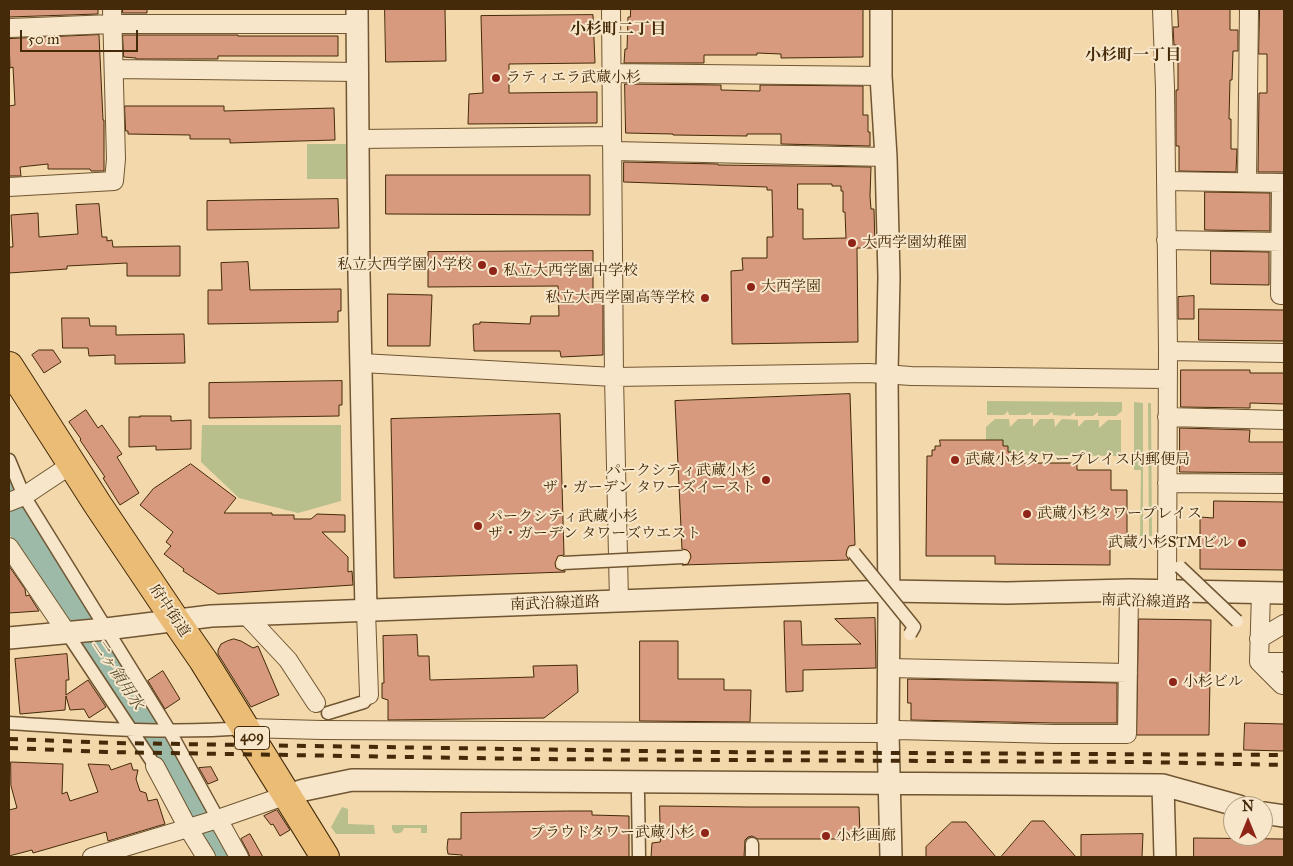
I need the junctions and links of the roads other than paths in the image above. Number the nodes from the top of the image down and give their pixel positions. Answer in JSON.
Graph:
{"nodes":[{"id":1,"x":611,"y":9,"type":"edge"},
{"id":2,"x":880,"y":9,"type":"edge"},
{"id":3,"x":1162,"y":9,"type":"edge"},
{"id":4,"x":1249,"y":9,"type":"edge"},
{"id":5,"x":112,"y":16,"type":"edge"},
{"id":6,"x":357,"y":16,"type":"edge"},
{"id":7,"x":9,"y":28,"type":"edge"},
{"id":8,"x":114,"y":69,"type":"junction"},
{"id":9,"x":358,"y":72,"type":"junction"},
{"id":10,"x":611,"y":73,"type":"junction"},
{"id":11,"x":881,"y":76,"type":"junction"},
{"id":12,"x":359,"y":139,"type":"junction"},
{"id":13,"x":613,"y":144,"type":"junction"},
{"id":14,"x":886,"y":157,"type":"junction"},
{"id":15,"x":1166,"y":181,"type":"junction"},
{"id":16,"x":1247,"y":182,"type":"junction"},
{"id":17,"x":1283,"y":183,"type":"edge"},
{"id":18,"x":9,"y":187,"type":"edge"},
{"id":19,"x":1166,"y":240,"type":"junction"},
{"id":20,"x":1283,"y":242,"type":"edge"},
{"id":21,"x":1284,"y":295,"type":"edge"},
{"id":22,"x":1168,"y":351,"type":"junction"},
{"id":23,"x":1284,"y":353,"type":"edge"},
{"id":24,"x":362,"y":364,"type":"junction"},
{"id":25,"x":9,"y":366,"type":"edge"},
{"id":26,"x":887,"y":374,"type":"junction"},
{"id":27,"x":614,"y":377,"type":"junction"},
{"id":28,"x":1167,"y":379,"type":"junction"},
{"id":29,"x":1167,"y":417,"type":"junction"},
{"id":30,"x":1284,"y":420,"type":"edge"},
{"id":31,"x":9,"y":460,"type":"edge"},
{"id":32,"x":72,"y":464,"type":"junction"},
{"id":33,"x":1167,"y":483,"type":"junction"},
{"id":34,"x":1284,"y":484,"type":"edge"},
{"id":35,"x":18,"y":499,"type":"edge"},
{"id":36,"x":9,"y":546,"type":"edge"},
{"id":37,"x":854,"y":552,"type":"dead end"},
{"id":38,"x":683,"y":557,"type":"dead end"},
{"id":39,"x":563,"y":564,"type":"dead end"},
{"id":40,"x":1180,"y":567,"type":"dead end"},
{"id":41,"x":1167,"y":591,"type":"junction"},
{"id":42,"x":889,"y":592,"type":"junction"},
{"id":43,"x":1284,"y":592,"type":"edge"},
{"id":44,"x":1129,"y":596,"type":"junction"},
{"id":45,"x":1260,"y":598,"type":"junction"},
{"id":46,"x":619,"y":601,"type":"junction"},
{"id":47,"x":1284,"y":605,"type":"edge"},
{"id":48,"x":366,"y":611,"type":"junction"},
{"id":49,"x":246,"y":615,"type":"junction"},
{"id":50,"x":176,"y":621,"type":"junction"},
{"id":51,"x":1237,"y":621,"type":"dead end"},
{"id":52,"x":1284,"y":624,"type":"edge"},
{"id":53,"x":105,"y":629,"type":"junction"},
{"id":54,"x":71,"y":632,"type":"junction"},
{"id":55,"x":910,"y":634,"type":"dead end"},
{"id":56,"x":9,"y":638,"type":"edge"},
{"id":57,"x":1259,"y":639,"type":"junction"},
{"id":58,"x":1284,"y":640,"type":"edge"},
{"id":59,"x":1258,"y":662,"type":"junction"},
{"id":60,"x":1284,"y":662,"type":"edge"},
{"id":61,"x":889,"y":668,"type":"junction"},
{"id":62,"x":1128,"y":673,"type":"junction"},
{"id":63,"x":1284,"y":685,"type":"edge"},
{"id":64,"x":369,"y":695,"type":"joint"},
{"id":65,"x":324,"y":713,"type":"joint"},
{"id":66,"x":9,"y":723,"type":"edge"},
{"id":67,"x":246,"y":728,"type":"junction"},
{"id":68,"x":136,"y":731,"type":"junction"},
{"id":69,"x":165,"y":731,"type":"junction"},
{"id":70,"x":888,"y":732,"type":"junction"},
{"id":71,"x":155,"y":766,"type":"joint"},
{"id":72,"x":889,"y":783,"type":"junction"},
{"id":73,"x":1163,"y":785,"type":"junction"},
{"id":74,"x":638,"y":794,"type":"dead end"},
{"id":75,"x":287,"y":795,"type":"junction"},
{"id":76,"x":1223,"y":802,"type":"edge"},
{"id":77,"x":218,"y":819,"type":"junction"},
{"id":78,"x":188,"y":828,"type":"junction"},
{"id":79,"x":752,"y":844,"type":"dead end"},
{"id":80,"x":92,"y":857,"type":"edge"},
{"id":81,"x":206,"y":857,"type":"edge"},
{"id":82,"x":239,"y":857,"type":"edge"},
{"id":83,"x":325,"y":857,"type":"edge"},
{"id":84,"x":639,"y":857,"type":"edge"},
{"id":85,"x":752,"y":857,"type":"edge"},
{"id":86,"x":891,"y":857,"type":"edge"},
{"id":87,"x":1165,"y":857,"type":"edge"}],
"edges":[{"from":1,"to":10,"type":"street"},
{"from":2,"to":11,"type":"street"},
{"from":3,"to":15,"type":"street"},
{"from":4,"to":16,"type":"street"},
{"from":5,"to":6,"type":"street"},
{"from":5,"to":7,"type":"street"},
{"from":5,"to":8,"type":"street"},
{"from":6,"to":9,"type":"street"},
{"from":8,"to":9,"type":"street"},
{"from":8,"to":18,"type":"street"},
{"from":9,"to":12,"type":"street"},
{"from":10,"to":11,"type":"street"},
{"from":10,"to":13,"type":"street"},
{"from":11,"to":14,"type":"street"},
{"from":12,"to":13,"type":"street"},
{"from":12,"to":24,"type":"street"},
{"from":13,"to":14,"type":"street"},
{"from":13,"to":27,"type":"street"},
{"from":14,"to":26,"type":"street"},
{"from":15,"to":16,"type":"street"},
{"from":15,"to":19,"type":"street"},
{"from":16,"to":17,"type":"street"},
{"from":17,"to":20,"type":"street"},
{"from":19,"to":20,"type":"street"},
{"from":19,"to":22,"type":"street"},
{"from":20,"to":21,"type":"street"},
{"from":22,"to":23,"type":"street"},
{"from":22,"to":28,"type":"street"},
{"from":24,"to":27,"type":"street"},
{"from":24,"to":48,"type":"street"},
{"from":25,"to":32,"type":"highway","name":"府中街道","number":"409"},
{"from":26,"to":27,"type":"street"},
{"from":26,"to":28,"type":"street"},
{"from":26,"to":42,"type":"street"},
{"from":27,"to":46,"type":"street"},
{"from":28,"to":29,"type":"street"},
{"from":29,"to":30,"type":"street"},
{"from":29,"to":33,"type":"street"},
{"from":31,"to":35,"type":"street"},
{"from":32,"to":35,"type":"street"},
{"from":32,"to":50,"type":"highway","name":"府中街道","number":"409"},
{"from":33,"to":34,"type":"street"},
{"from":33,"to":41,"type":"street"},
{"from":35,"to":53,"type":"street"},
{"from":36,"to":54,"type":"street"},
{"from":37,"to":55,"type":"street","bridge":true},
{"from":38,"to":39,"type":"street","bridge":true},
{"from":40,"to":51,"type":"street","bridge":true},
{"from":41,"to":44,"type":"street","name":"南武沿線道路"},
{"from":41,"to":45,"type":"street","name":"南武沿線道路"},
{"from":42,"to":44,"type":"street","name":"南武沿線道路"},
{"from":42,"to":46,"type":"street","name":"南武沿線道路"},
{"from":42,"to":61,"type":"street"},
{"from":43,"to":45,"type":"street","name":"南武沿線道路"},
{"from":44,"to":45,"type":"street","name":"南武沿線道路"},
{"from":44,"to":62,"type":"street"},
{"from":45,"to":47,"type":"street","name":"南武沿線道路"},
{"from":45,"to":57,"type":"street"},
{"from":46,"to":48,"type":"street","name":"南武沿線道路"},
{"from":48,"to":49,"type":"street","name":"南武沿線道路"},
{"from":48,"to":64,"type":"street"},
{"from":49,"to":50,"type":"street","name":"南武沿線道路"},
{"from":49,"to":65,"type":"street"},
{"from":50,"to":53,"type":"street","name":"南武沿線道路"},
{"from":50,"to":67,"type":"highway","name":"府中街道","number":"409"},
{"from":52,"to":57,"type":"street"},
{"from":53,"to":54,"type":"street","name":"南武沿線道路"},
{"from":53,"to":69,"type":"street"},
{"from":54,"to":56,"type":"street"},
{"from":54,"to":68,"type":"street"},
{"from":57,"to":58,"type":"street"},
{"from":57,"to":59,"type":"street"},
{"from":59,"to":60,"type":"street"},
{"from":59,"to":63,"type":"street"},
{"from":61,"to":62,"type":"street"},
{"from":61,"to":70,"type":"street"},
{"from":62,"to":70,"type":"street"},
{"from":64,"to":65,"type":"street"},
{"from":66,"to":68,"type":"street"},
{"from":67,"to":69,"type":"street"},
{"from":67,"to":70,"type":"street"},
{"from":67,"to":75,"type":"highway","name":"府中街道","number":"409"},
{"from":68,"to":69,"type":"street"},
{"from":68,"to":71,"type":"street"},
{"from":69,"to":77,"type":"street"},
{"from":70,"to":72,"type":"street"},
{"from":71,"to":78,"type":"street"},
{"from":72,"to":73,"type":"street"},
{"from":72,"to":75,"type":"street"},
{"from":72,"to":86,"type":"street"},
{"from":73,"to":76,"type":"street"},
{"from":73,"to":87,"type":"street"},
{"from":74,"to":84,"type":"street"},
{"from":75,"to":77,"type":"street"},
{"from":75,"to":83,"type":"highway","name":"府中街道","number":"409"},
{"from":77,"to":78,"type":"street"},
{"from":77,"to":82,"type":"street"},
{"from":78,"to":80,"type":"street"},
{"from":78,"to":81,"type":"street"},
{"from":79,"to":85,"type":"street"}]}
